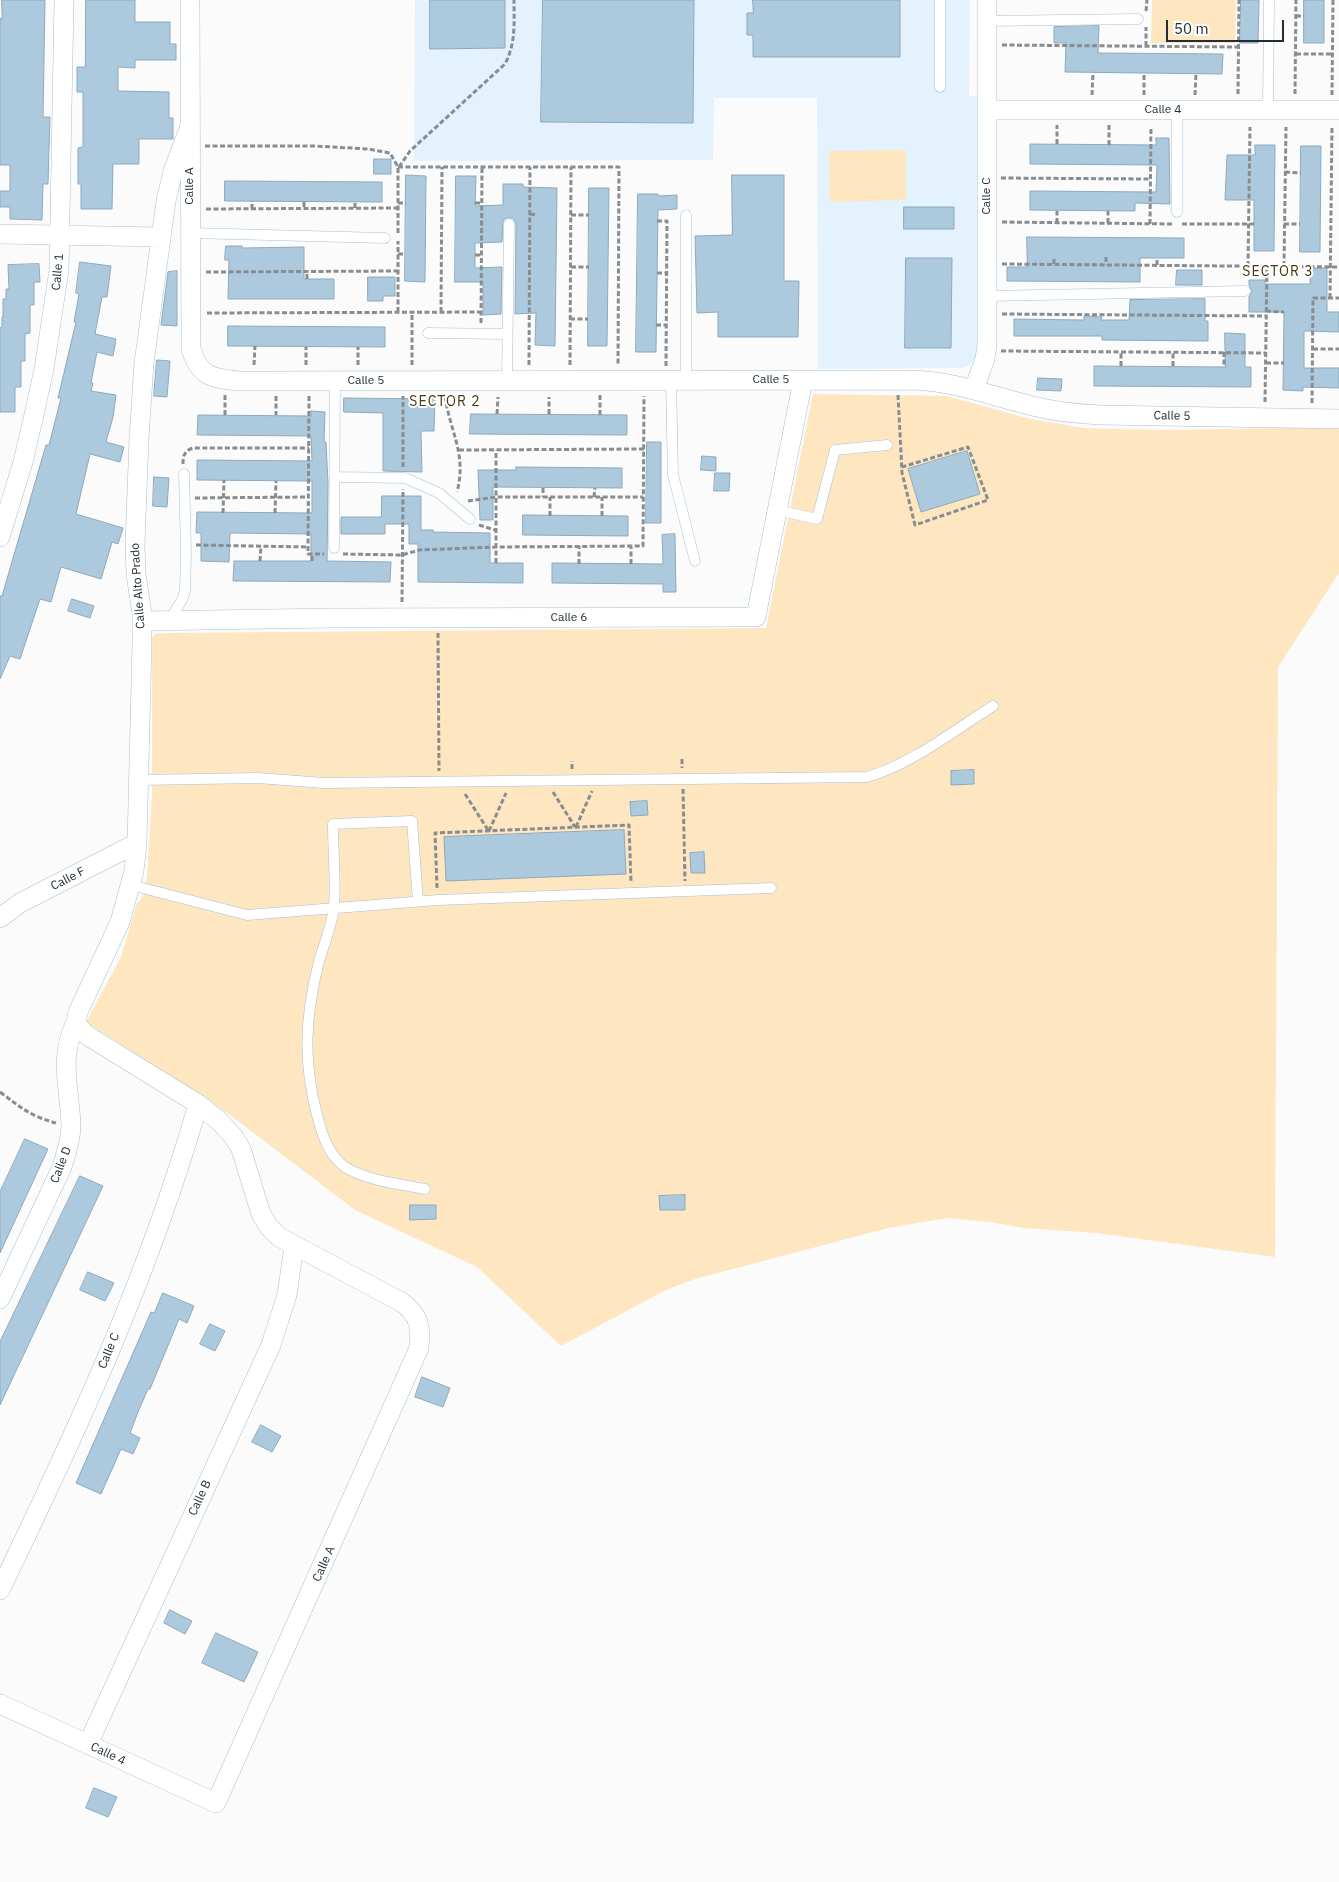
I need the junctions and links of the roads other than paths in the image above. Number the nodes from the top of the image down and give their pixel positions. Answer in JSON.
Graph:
{"nodes":[{"id":1,"x":64,"y":0,"type":"edge"},
{"id":2,"x":190,"y":0,"type":"edge"},
{"id":3,"x":940,"y":0,"type":"edge"},
{"id":4,"x":988,"y":0,"type":"edge"},
{"id":5,"x":1268,"y":0,"type":"edge"},
{"id":6,"x":1138,"y":19,"type":"dead end"},
{"id":7,"x":987,"y":21,"type":"junction"},
{"id":8,"x":940,"y":87,"type":"dead end"},
{"id":9,"x":987,"y":110,"type":"junction"},
{"id":10,"x":1177,"y":110,"type":"junction"},
{"id":11,"x":1267,"y":110,"type":"junction"},
{"id":12,"x":1335,"y":110,"type":"edge"},
{"id":13,"x":190,"y":126,"type":"junction"},
{"id":14,"x":1178,"y":212,"type":"dead end"},
{"id":15,"x":686,"y":215,"type":"dead end"},
{"id":16,"x":508,"y":224,"type":"dead end"},
{"id":17,"x":190,"y":233,"type":"junction"},
{"id":18,"x":0,"y":234,"type":"edge"},
{"id":19,"x":60,"y":235,"type":"junction"},
{"id":20,"x":161,"y":236,"type":"junction"},
{"id":21,"x":384,"y":238,"type":"dead end"},
{"id":22,"x":1245,"y":291,"type":"dead end"},
{"id":23,"x":987,"y":305,"type":"junction"},
{"id":24,"x":428,"y":333,"type":"dead end"},
{"id":25,"x":508,"y":334,"type":"junction"},
{"id":26,"x":201,"y":370,"type":"joint"},
{"id":27,"x":674,"y":380,"type":"junction"},
{"id":28,"x":803,"y":380,"type":"junction"},
{"id":29,"x":335,"y":381,"type":"junction"},
{"id":30,"x":507,"y":381,"type":"junction"},
{"id":31,"x":974,"y":389,"type":"junction"},
{"id":32,"x":1339,"y":419,"type":"edge"},
{"id":33,"x":887,"y":445,"type":"dead end"},
{"id":34,"x":184,"y":474,"type":"road end"},
{"id":35,"x":335,"y":477,"type":"junction"},
{"id":36,"x":777,"y":510,"type":"junction"},
{"id":37,"x":470,"y":519,"type":"dead end"},
{"id":38,"x":0,"y":537,"type":"edge"},
{"id":39,"x":332,"y":552,"type":"road end"},
{"id":40,"x":695,"y":561,"type":"dead end"},
{"id":41,"x":142,"y":621,"type":"junction"},
{"id":42,"x":169,"y":621,"type":"junction"},
{"id":43,"x":993,"y":706,"type":"dead end"},
{"id":44,"x":139,"y":780,"type":"junction"},
{"id":45,"x":137,"y":843,"type":"junction"},
{"id":46,"x":131,"y":885,"type":"junction"},
{"id":47,"x":771,"y":888,"type":"dead end"},
{"id":48,"x":418,"y":901,"type":"junction"},
{"id":49,"x":334,"y":908,"type":"junction"},
{"id":50,"x":0,"y":918,"type":"edge"},
{"id":51,"x":78,"y":1016,"type":"junction"},
{"id":52,"x":198,"y":1104,"type":"junction"},
{"id":53,"x":425,"y":1189,"type":"dead end"},
{"id":54,"x":294,"y":1246,"type":"junction"},
{"id":55,"x":0,"y":1299,"type":"edge"},
{"id":56,"x":0,"y":1590,"type":"edge"},
{"id":57,"x":0,"y":1704,"type":"edge"},
{"id":58,"x":88,"y":1744,"type":"junction"},
{"id":59,"x":216,"y":1804,"type":"joint"}],
"edges":[{"from":1,"to":19,"type":"street","name":"Calle 1"},
{"from":2,"to":13,"type":"street","name":"Calle A"},
{"from":3,"to":8,"type":"lane"},
{"from":4,"to":7,"type":"street","name":"Calle C"},
{"from":5,"to":11,"type":"lane"},
{"from":6,"to":7,"type":"lane"},
{"from":7,"to":9,"type":"street","name":"Calle C"},
{"from":9,"to":10,"type":"street","name":"Calle 4"},
{"from":9,"to":23,"type":"street","name":"Calle C"},
{"from":10,"to":11,"type":"street","name":"Calle 4"},
{"from":10,"to":14,"type":"lane"},
{"from":11,"to":12,"type":"street","name":"Calle 4"},
{"from":13,"to":17,"type":"street","name":"Calle A"},
{"from":13,"to":20,"type":"street","name":"Calle Alto Prado"},
{"from":15,"to":27,"type":"lane"},
{"from":16,"to":25,"type":"lane"},
{"from":17,"to":21,"type":"lane"},
{"from":17,"to":26,"type":"street","name":"Calle A"},
{"from":18,"to":19,"type":"street"},
{"from":19,"to":20,"type":"street"},
{"from":19,"to":38,"type":"street","name":"Calle 1"},
{"from":20,"to":41,"type":"street","name":"Calle Alto Prado"},
{"from":22,"to":23,"type":"lane"},
{"from":23,"to":31,"type":"street","name":"Calle C"},
{"from":24,"to":25,"type":"lane"},
{"from":25,"to":30,"type":"lane"},
{"from":26,"to":29,"type":"street","name":"Calle 5"},
{"from":27,"to":28,"type":"street","name":"Calle 5"},
{"from":27,"to":30,"type":"street","name":"Calle 5"},
{"from":27,"to":40,"type":"lane"},
{"from":28,"to":31,"type":"street","name":"Calle 5"},
{"from":28,"to":36,"type":"street","name":"Calle 6"},
{"from":29,"to":30,"type":"street","name":"Calle 5"},
{"from":29,"to":35,"type":"lane"},
{"from":31,"to":32,"type":"street","name":"Calle 5"},
{"from":33,"to":36,"type":"lane"},
{"from":34,"to":42,"type":"lane"},
{"from":35,"to":37,"type":"lane"},
{"from":35,"to":39,"type":"lane"},
{"from":36,"to":42,"type":"street","name":"Calle 6"},
{"from":41,"to":42,"type":"street","name":"Calle 6"},
{"from":41,"to":44,"type":"street","name":"Calle Alto Prado"},
{"from":43,"to":44,"type":"lane"},
{"from":44,"to":45,"type":"street","name":"Calle Alto Prado"},
{"from":45,"to":46,"type":"street","name":"Calle Alto Prado"},
{"from":45,"to":50,"type":"street","name":"Calle F"},
{"from":46,"to":49,"type":"lane"},
{"from":46,"to":51,"type":"street","name":"Calle Alto Prado"},
{"from":47,"to":48,"type":"lane"},
{"from":48,"to":49,"type":"lane"},
{"from":48,"to":49,"type":"lane"},
{"from":49,"to":53,"type":"lane"},
{"from":51,"to":52,"type":"street"},
{"from":51,"to":55,"type":"street","name":"Calle D"},
{"from":52,"to":54,"type":"street"},
{"from":52,"to":56,"type":"street","name":"Calle C"},
{"from":54,"to":58,"type":"street","name":"Calle B"},
{"from":54,"to":59,"type":"street","name":"Calle A"},
{"from":57,"to":58,"type":"street","name":"Calle 4"},
{"from":58,"to":59,"type":"street","name":"Calle 4"}]}
